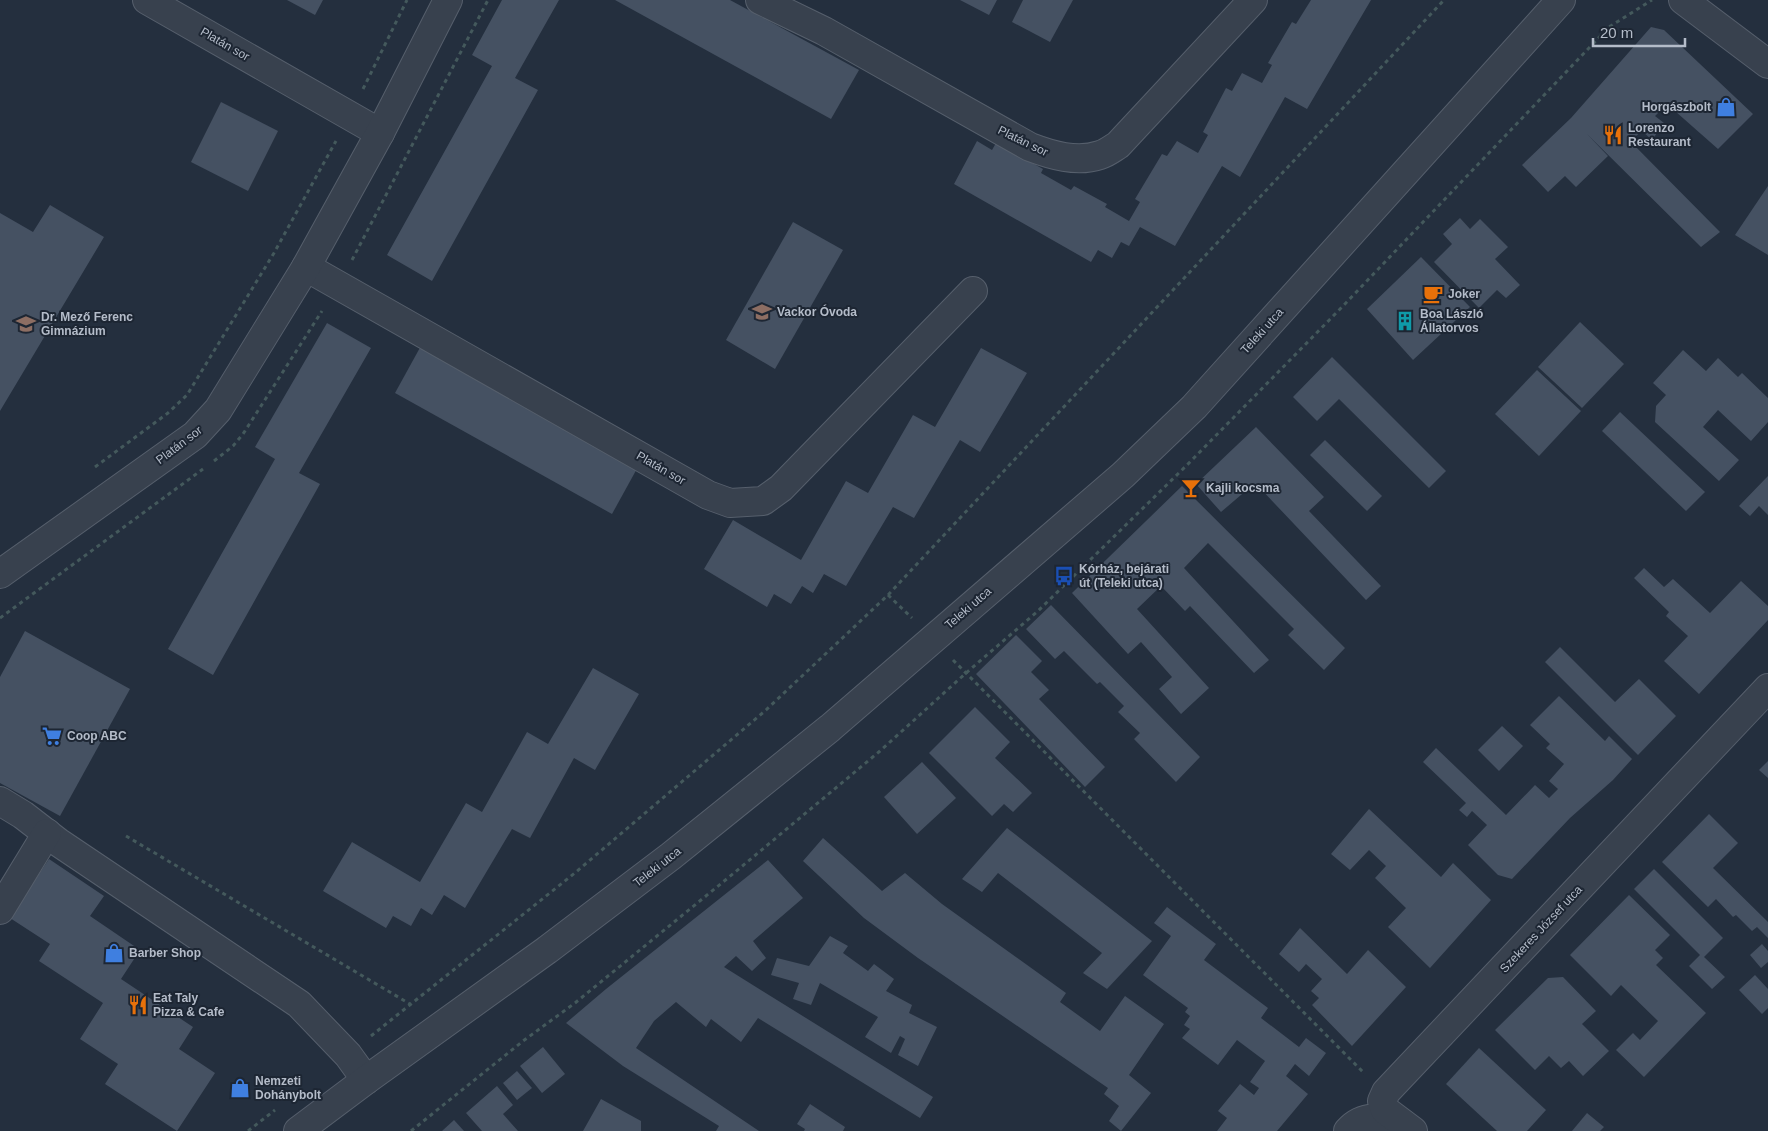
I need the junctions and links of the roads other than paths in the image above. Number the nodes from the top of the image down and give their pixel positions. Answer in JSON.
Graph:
{"nodes":[{"id":1,"x":147,"y":0,"type":"edge"},
{"id":2,"x":448,"y":0,"type":"edge"},
{"id":3,"x":760,"y":0,"type":"edge"},
{"id":4,"x":1253,"y":0,"type":"edge"},
{"id":5,"x":1561,"y":0,"type":"edge"},
{"id":6,"x":1683,"y":0,"type":"edge"},
{"id":7,"x":1768,"y":64,"type":"edge"},
{"id":8,"x":380,"y":133,"type":"junction"},
{"id":9,"x":306,"y":267,"type":"junction"},
{"id":10,"x":973,"y":291,"type":"dead end"},
{"id":11,"x":0,"y":574,"type":"edge"},
{"id":12,"x":1768,"y":688,"type":"edge"},
{"id":13,"x":0,"y":801,"type":"edge"},
{"id":14,"x":47,"y":833,"type":"junction"},
{"id":15,"x":0,"y":910,"type":"edge"},
{"id":16,"x":366,"y":1080,"type":"junction"},
{"id":17,"x":1408,"y":1128,"type":"edge"},
{"id":18,"x":298,"y":1131,"type":"edge"},
{"id":19,"x":1348,"y":1131,"type":"edge"}],
"edges":[{"from":1,"to":8,"type":"street","name":"Platán sor"},
{"from":2,"to":8,"type":"street","name":"Platán sor"},
{"from":3,"to":4,"type":"street","name":"Platán sor"},
{"from":5,"to":16,"type":"street","name":"Teleki utca"},
{"from":6,"to":7,"type":"street"},
{"from":8,"to":9,"type":"street","name":"Platán sor"},
{"from":9,"to":10,"type":"street","name":"Platán sor"},
{"from":9,"to":11,"type":"street","name":"Platán sor"},
{"from":12,"to":17,"type":"street","name":"Szekeres József utca"},
{"from":13,"to":14,"type":"street"},
{"from":14,"to":15,"type":"street"},
{"from":14,"to":16,"type":"street"},
{"from":16,"to":18,"type":"street","name":"Teleki utca"},
{"from":17,"to":19,"type":"street"}]}
